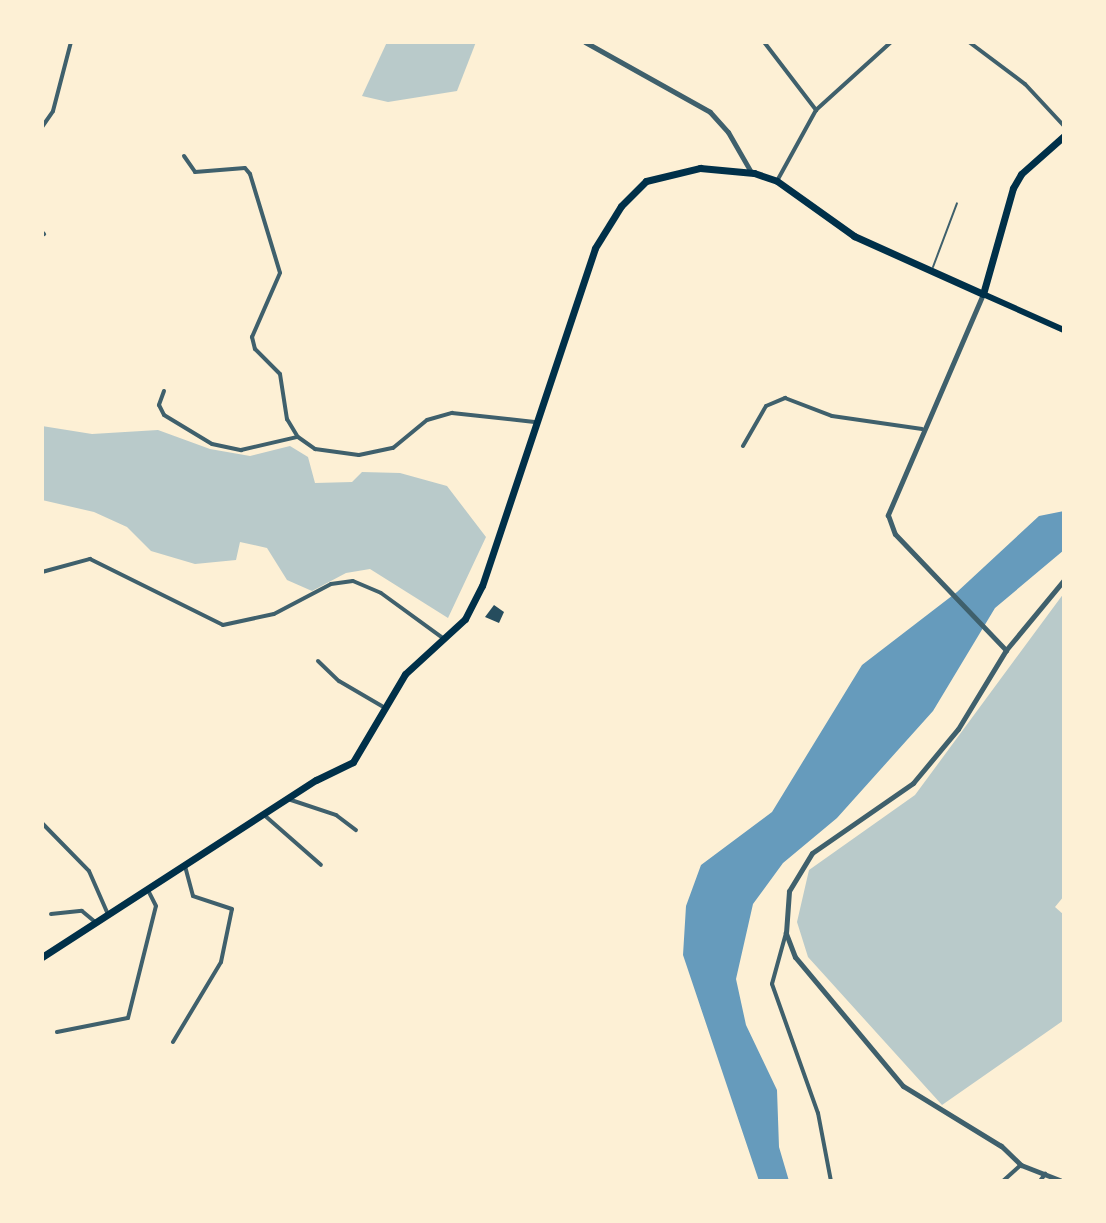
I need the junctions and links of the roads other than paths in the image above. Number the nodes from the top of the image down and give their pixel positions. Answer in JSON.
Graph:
{"nodes":[{"id":1,"x":71,"y":42,"type":"edge"},
{"id":2,"x":585,"y":42,"type":"edge"},
{"id":3,"x":764,"y":42,"type":"edge"},
{"id":4,"x":891,"y":42,"type":"edge"},
{"id":5,"x":969,"y":42,"type":"edge"},
{"id":6,"x":816,"y":110,"type":"junction"},
{"id":7,"x":1064,"y":126,"type":"edge"},
{"id":8,"x":42,"y":127,"type":"edge"},
{"id":9,"x":1064,"y":136,"type":"edge"},
{"id":10,"x":184,"y":156,"type":"dead end"},
{"id":11,"x":751,"y":172,"type":"junction"},
{"id":12,"x":777,"y":181,"type":"junction"},
{"id":13,"x":957,"y":203,"type":"dead end"},
{"id":14,"x":932,"y":272,"type":"junction"},
{"id":15,"x":983,"y":294,"type":"junction"},
{"id":16,"x":1064,"y":330,"type":"edge"},
{"id":17,"x":164,"y":391,"type":"dead end"},
{"id":18,"x":537,"y":422,"type":"junction"},
{"id":19,"x":922,"y":429,"type":"junction"},
{"id":20,"x":298,"y":437,"type":"junction"},
{"id":21,"x":743,"y":446,"type":"dead end"},
{"id":22,"x":42,"y":572,"type":"edge"},
{"id":23,"x":1064,"y":580,"type":"edge"},
{"id":24,"x":447,"y":640,"type":"junction"},
{"id":25,"x":1006,"y":650,"type":"junction"},
{"id":26,"x":318,"y":661,"type":"dead end"},
{"id":27,"x":382,"y":706,"type":"junction"},
{"id":28,"x":288,"y":799,"type":"junction"},
{"id":29,"x":263,"y":814,"type":"junction"},
{"id":30,"x":42,"y":823,"type":"edge"},
{"id":31,"x":356,"y":830,"type":"dead end"},
{"id":32,"x":321,"y":865,"type":"dead end"},
{"id":33,"x":185,"y":867,"type":"junction"},
{"id":34,"x":148,"y":890,"type":"junction"},
{"id":35,"x":107,"y":912,"type":"junction"},
{"id":36,"x":51,"y":914,"type":"dead end"},
{"id":37,"x":94,"y":921,"type":"junction"},
{"id":38,"x":786,"y":933,"type":"junction"},
{"id":39,"x":42,"y":957,"type":"edge"},
{"id":40,"x":57,"y":1032,"type":"dead end"},
{"id":41,"x":173,"y":1042,"type":"dead end"},
{"id":42,"x":1021,"y":1165,"type":"junction"},
{"id":43,"x":1045,"y":1174,"type":"junction"},
{"id":44,"x":831,"y":1181,"type":"edge"},
{"id":45,"x":1003,"y":1181,"type":"edge"},
{"id":46,"x":1040,"y":1181,"type":"edge"},
{"id":47,"x":1062,"y":1181,"type":"edge"}],
"edges":[{"from":1,"to":8,"type":"street"},
{"from":2,"to":11,"type":"street"},
{"from":3,"to":6,"type":"street"},
{"from":4,"to":6,"type":"street"},
{"from":5,"to":7,"type":"street"},
{"from":6,"to":12,"type":"street"},
{"from":9,"to":15,"type":"main road"},
{"from":10,"to":20,"type":"street"},
{"from":11,"to":12,"type":"main road"},
{"from":11,"to":18,"type":"main road"},
{"from":12,"to":14,"type":"main road"},
{"from":13,"to":14,"type":"lane"},
{"from":14,"to":15,"type":"main road"},
{"from":15,"to":16,"type":"main road"},
{"from":15,"to":19,"type":"street"},
{"from":17,"to":20,"type":"street"},
{"from":18,"to":20,"type":"street"},
{"from":18,"to":24,"type":"main road"},
{"from":19,"to":21,"type":"street"},
{"from":19,"to":25,"type":"street"},
{"from":22,"to":24,"type":"street"},
{"from":23,"to":25,"type":"street"},
{"from":24,"to":27,"type":"main road"},
{"from":25,"to":38,"type":"street"},
{"from":26,"to":27,"type":"street"},
{"from":27,"to":28,"type":"main road"},
{"from":28,"to":29,"type":"main road"},
{"from":28,"to":31,"type":"street"},
{"from":29,"to":32,"type":"street"},
{"from":29,"to":33,"type":"main road"},
{"from":30,"to":35,"type":"street"},
{"from":33,"to":34,"type":"main road"},
{"from":33,"to":41,"type":"street"},
{"from":34,"to":35,"type":"main road"},
{"from":34,"to":40,"type":"street"},
{"from":35,"to":37,"type":"main road"},
{"from":36,"to":37,"type":"street"},
{"from":37,"to":39,"type":"main road"},
{"from":38,"to":42,"type":"street"},
{"from":38,"to":44,"type":"street"},
{"from":42,"to":43,"type":"street"},
{"from":42,"to":45,"type":"street"},
{"from":43,"to":46,"type":"street"},
{"from":43,"to":47,"type":"street"}]}
